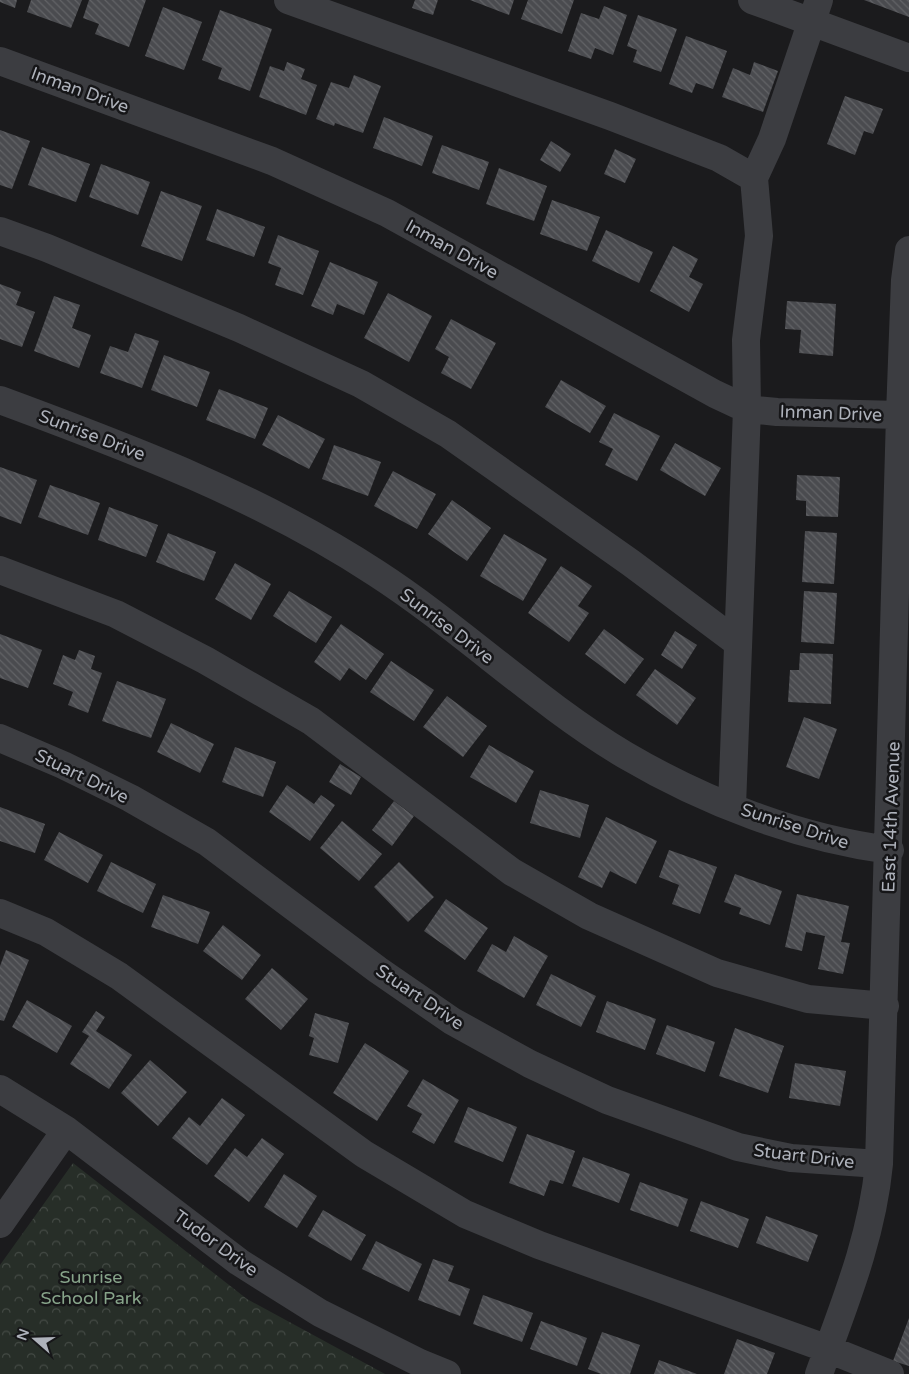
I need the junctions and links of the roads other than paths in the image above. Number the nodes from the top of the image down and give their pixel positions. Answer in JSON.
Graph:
{"nodes":[{"id":1,"x":288,"y":0,"type":"edge"},
{"id":2,"x":752,"y":0,"type":"edge"},
{"id":3,"x":815,"y":11,"type":"edge"},
{"id":4,"x":909,"y":58,"type":"edge"},
{"id":5,"x":0,"y":61,"type":"edge"},
{"id":6,"x":754,"y":178,"type":"junction"},
{"id":7,"x":0,"y":231,"type":"edge"},
{"id":8,"x":909,"y":250,"type":"edge"},
{"id":9,"x":0,"y":400,"type":"edge"},
{"id":10,"x":747,"y":409,"type":"junction"},
{"id":11,"x":900,"y":415,"type":"junction"},
{"id":12,"x":0,"y":570,"type":"edge"},
{"id":13,"x":903,"y":586,"type":"edge"},
{"id":14,"x":738,"y":643,"type":"junction"},
{"id":15,"x":0,"y":738,"type":"edge"},
{"id":16,"x":732,"y":806,"type":"junction"},
{"id":17,"x":890,"y":850,"type":"junction"},
{"id":18,"x":0,"y":913,"type":"edge"},
{"id":19,"x":885,"y":1006,"type":"junction"},
{"id":20,"x":0,"y":1089,"type":"edge"},
{"id":21,"x":66,"y":1130,"type":"junction"},
{"id":22,"x":879,"y":1164,"type":"junction"},
{"id":23,"x":0,"y":1224,"type":"edge"},
{"id":24,"x":828,"y":1349,"type":"junction"},
{"id":25,"x":447,"y":1374,"type":"edge"},
{"id":26,"x":819,"y":1374,"type":"edge"},
{"id":27,"x":890,"y":1374,"type":"edge"}],
"edges":[{"from":1,"to":6,"type":"street"},
{"from":2,"to":3,"type":"street"},
{"from":3,"to":4,"type":"street"},
{"from":3,"to":6,"type":"street"},
{"from":5,"to":10,"type":"street","name":"Inman Drive"},
{"from":6,"to":10,"type":"street"},
{"from":7,"to":14,"type":"street"},
{"from":8,"to":11,"type":"street","name":"East 14th Avenue"},
{"from":9,"to":16,"type":"street","name":"Sunrise Drive"},
{"from":10,"to":11,"type":"street","name":"Inman Drive"},
{"from":10,"to":14,"type":"street"},
{"from":11,"to":13,"type":"street","name":"East 14th Avenue"},
{"from":12,"to":19,"type":"street"},
{"from":13,"to":17,"type":"street","name":"East 14th Avenue"},
{"from":14,"to":16,"type":"street"},
{"from":15,"to":22,"type":"street","name":"Stuart Drive"},
{"from":16,"to":17,"type":"street","name":"Sunrise Drive"},
{"from":17,"to":19,"type":"street","name":"East 14th Avenue"},
{"from":18,"to":24,"type":"street"},
{"from":19,"to":22,"type":"street","name":"East 14th Avenue"},
{"from":20,"to":21,"type":"street","name":"Tudor Drive"},
{"from":21,"to":23,"type":"street"},
{"from":21,"to":25,"type":"street","name":"Tudor Drive"},
{"from":22,"to":24,"type":"street","name":"East 14th Avenue"},
{"from":24,"to":26,"type":"street","name":"East 14th Avenue"},
{"from":24,"to":27,"type":"street"}]}
